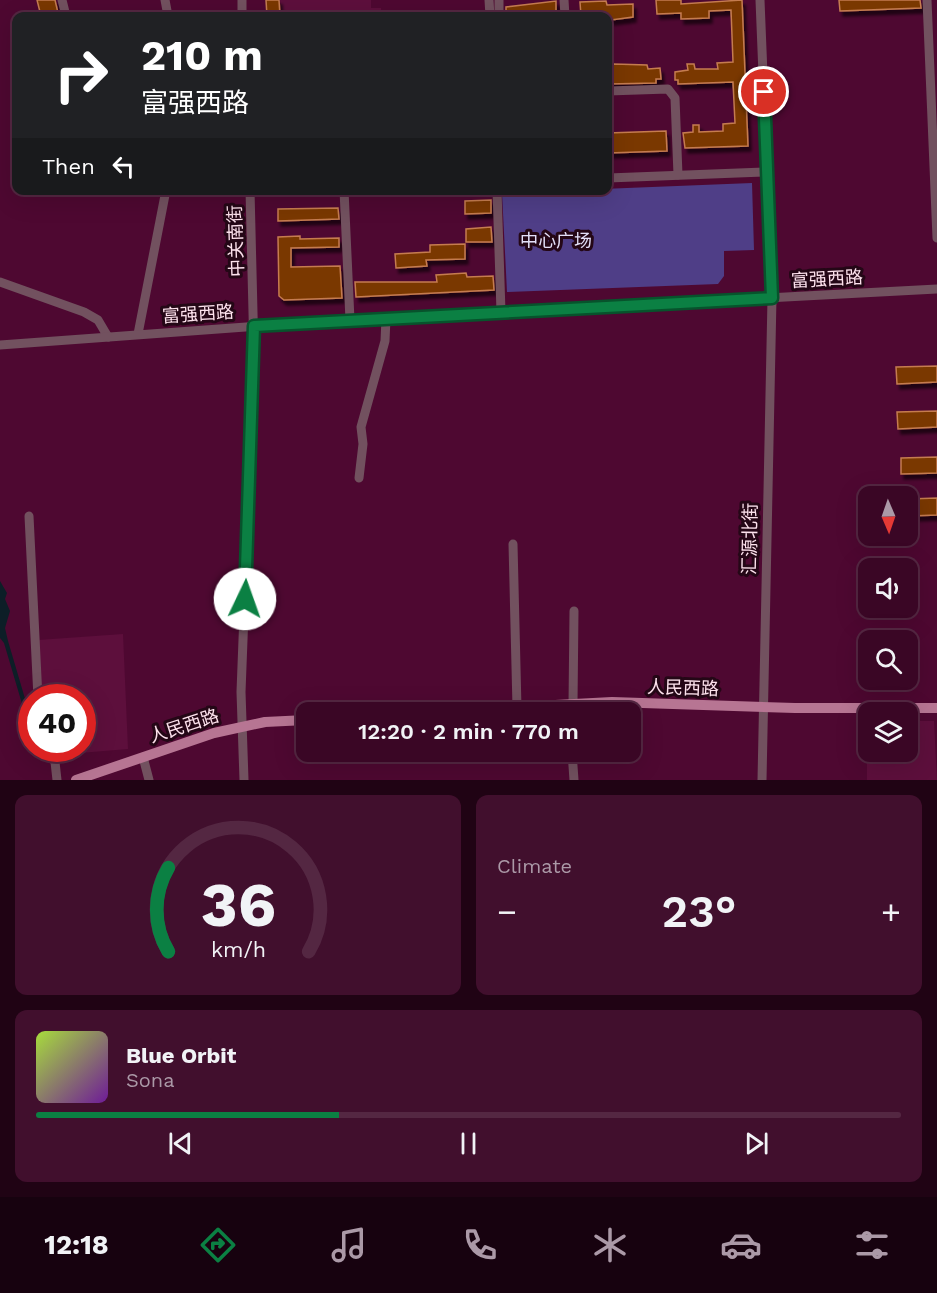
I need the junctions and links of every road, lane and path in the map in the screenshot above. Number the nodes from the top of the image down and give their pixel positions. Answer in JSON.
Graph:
{"nodes":[{"id":1,"x":760,"y":0,"type":"edge"},
{"id":2,"x":927,"y":0,"type":"edge"},
{"id":3,"x":612,"y":91,"type":"edge"},
{"id":4,"x":767,"y":172,"type":"junction"},
{"id":5,"x":678,"y":175,"type":"junction"},
{"id":6,"x":612,"y":178,"type":"edge"},
{"id":7,"x":165,"y":195,"type":"edge"},
{"id":8,"x":250,"y":195,"type":"edge"},
{"id":9,"x":344,"y":195,"type":"edge"},
{"id":10,"x":496,"y":195,"type":"edge"},
{"id":11,"x":937,"y":238,"type":"edge"},
{"id":12,"x":0,"y":282,"type":"edge"},
{"id":13,"x":937,"y":290,"type":"edge"},
{"id":14,"x":772,"y":298,"type":"junction"},
{"id":15,"x":501,"y":312,"type":"junction"},
{"id":16,"x":386,"y":318,"type":"junction"},
{"id":17,"x":350,"y":320,"type":"junction"},
{"id":18,"x":254,"y":326,"type":"junction"},
{"id":19,"x":138,"y":334,"type":"junction"},
{"id":20,"x":108,"y":337,"type":"junction"},
{"id":21,"x":0,"y":345,"type":"edge"},
{"id":22,"x":359,"y":478,"type":"dead end"},
{"id":23,"x":29,"y":516,"type":"dead end"},
{"id":24,"x":513,"y":544,"type":"dead end"},
{"id":25,"x":574,"y":610,"type":"dead end"},
{"id":26,"x":37,"y":684,"type":"edge"},
{"id":27,"x":517,"y":702,"type":"edge"},
{"id":28,"x":571,"y":702,"type":"edge"},
{"id":29,"x":641,"y":702,"type":"edge"},
{"id":30,"x":762,"y":707,"type":"junction"},
{"id":31,"x":937,"y":708,"type":"edge"},
{"id":32,"x":296,"y":721,"type":"edge"},
{"id":33,"x":242,"y":726,"type":"junction"},
{"id":34,"x":143,"y":757,"type":"junction"},
{"id":35,"x":55,"y":762,"type":"edge"},
{"id":36,"x":573,"y":762,"type":"edge"},
{"id":37,"x":57,"y":780,"type":"edge"},
{"id":38,"x":76,"y":780,"type":"edge"},
{"id":39,"x":149,"y":780,"type":"edge"},
{"id":40,"x":244,"y":780,"type":"edge"},
{"id":41,"x":574,"y":780,"type":"edge"},
{"id":42,"x":762,"y":780,"type":"edge"}],
"edges":[{"from":1,"to":4,"type":"street","name":"汇源北街"},
{"from":2,"to":11,"type":"street"},
{"from":3,"to":5,"type":"street"},
{"from":4,"to":5,"type":"street"},
{"from":4,"to":14,"type":"street","name":"汇源北街"},
{"from":5,"to":6,"type":"street"},
{"from":7,"to":19,"type":"street"},
{"from":8,"to":18,"type":"street","name":"中关南街"},
{"from":9,"to":17,"type":"street"},
{"from":10,"to":15,"type":"street"},
{"from":12,"to":20,"type":"street"},
{"from":13,"to":14,"type":"street","name":"富强西路"},
{"from":14,"to":15,"type":"street","name":"富强西路"},
{"from":14,"to":30,"type":"street","name":"汇源北街"},
{"from":15,"to":16,"type":"street","name":"富强西路"},
{"from":16,"to":17,"type":"street","name":"富强西路"},
{"from":16,"to":22,"type":"street"},
{"from":17,"to":18,"type":"street","name":"富强西路"},
{"from":18,"to":19,"type":"street","name":"富强西路"},
{"from":18,"to":33,"type":"street","name":"中关南街"},
{"from":19,"to":20,"type":"street","name":"富强西路"},
{"from":20,"to":21,"type":"street","name":"富强西路"},
{"from":23,"to":26,"type":"street"},
{"from":24,"to":27,"type":"street"},
{"from":25,"to":28,"type":"street"},
{"from":29,"to":30,"type":"main road","name":"人民西路"},
{"from":30,"to":31,"type":"main road","name":"人民西路"},
{"from":30,"to":42,"type":"street","name":"汇源北街"},
{"from":32,"to":33,"type":"main road","name":"人民西路"},
{"from":33,"to":34,"type":"main road","name":"人民西路"},
{"from":33,"to":40,"type":"street","name":"中关南街"},
{"from":34,"to":38,"type":"main road","name":"人民西路"},
{"from":34,"to":39,"type":"street"},
{"from":35,"to":37,"type":"street"},
{"from":36,"to":41,"type":"street"}]}
